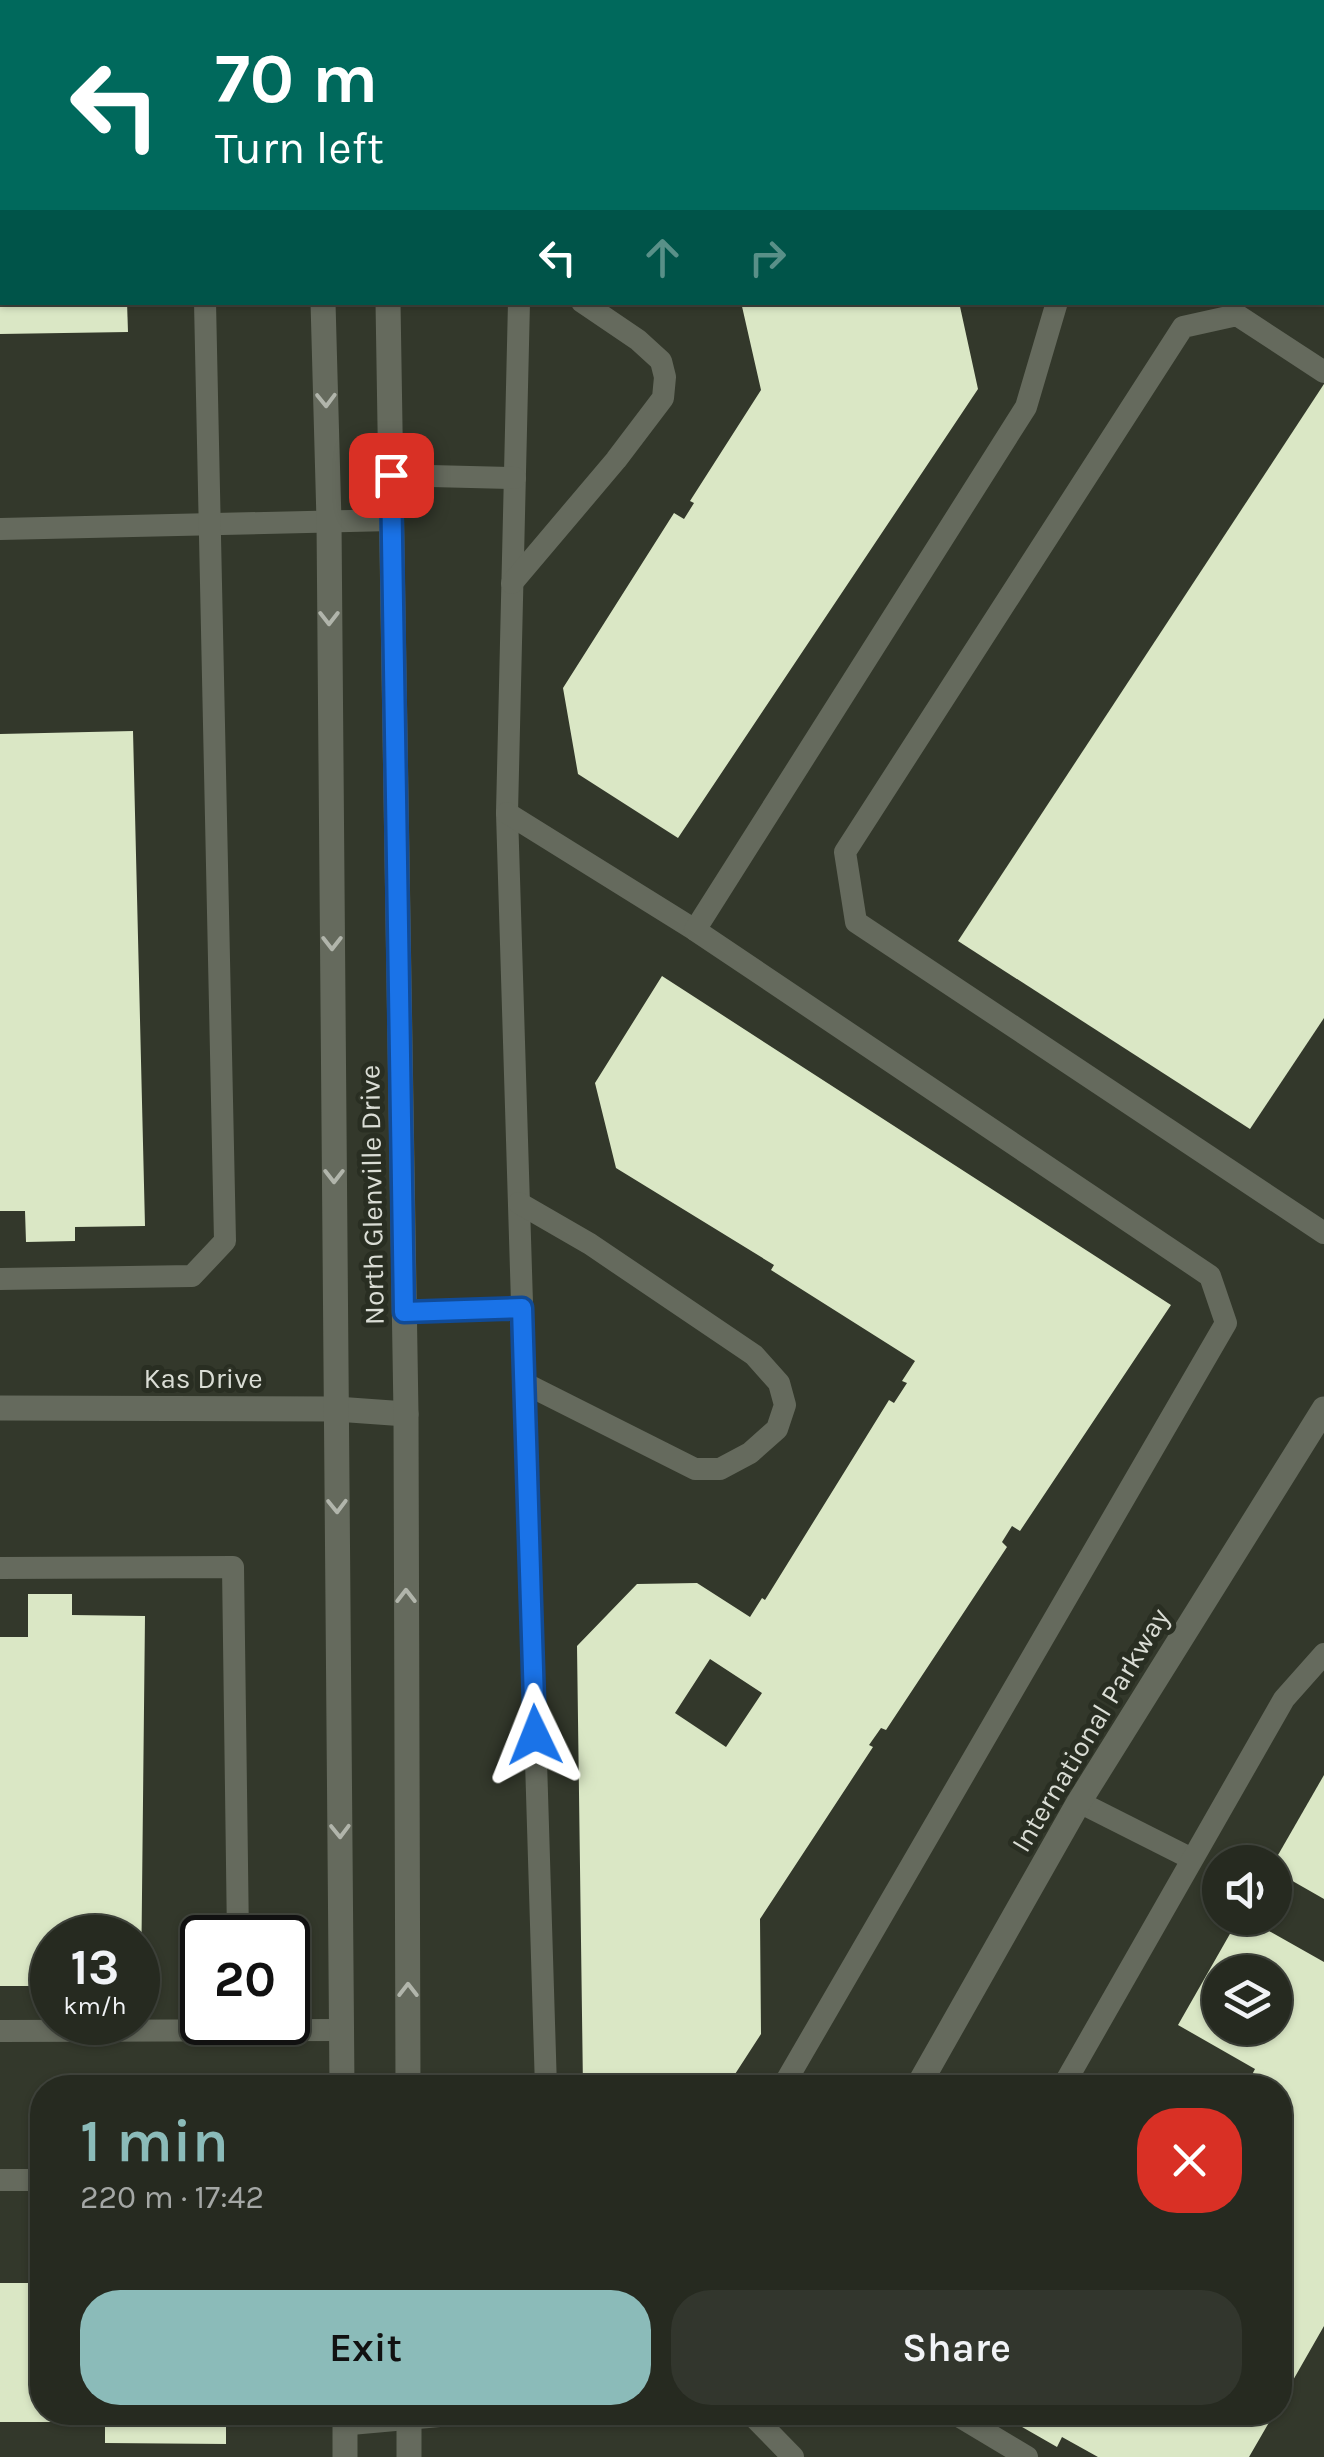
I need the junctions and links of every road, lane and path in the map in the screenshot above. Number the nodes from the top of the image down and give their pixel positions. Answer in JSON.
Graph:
{"nodes":[{"id":1,"x":205,"y":305,"type":"edge"},
{"id":2,"x":323,"y":305,"type":"edge"},
{"id":3,"x":388,"y":305,"type":"edge"},
{"id":4,"x":519,"y":305,"type":"edge"},
{"id":5,"x":586,"y":305,"type":"edge"},
{"id":6,"x":1056,"y":305,"type":"edge"},
{"id":7,"x":1324,"y":372,"type":"edge"},
{"id":8,"x":391,"y":475,"type":"junction"},
{"id":9,"x":515,"y":478,"type":"junction"},
{"id":10,"x":392,"y":520,"type":"junction"},
{"id":11,"x":328,"y":521,"type":"junction"},
{"id":12,"x":209,"y":524,"type":"junction"},
{"id":13,"x":0,"y":529,"type":"edge"},
{"id":14,"x":512,"y":583,"type":"junction"},
{"id":15,"x":507,"y":813,"type":"junction"},
{"id":16,"x":695,"y":930,"type":"junction"},
{"id":17,"x":519,"y":1203,"type":"junction"},
{"id":18,"x":1324,"y":1233,"type":"edge"},
{"id":19,"x":0,"y":1278,"type":"edge"},
{"id":20,"x":522,"y":1308,"type":"junction"},
{"id":21,"x":404,"y":1312,"type":"junction"},
{"id":22,"x":524,"y":1383,"type":"junction"},
{"id":23,"x":0,"y":1408,"type":"edge"},
{"id":24,"x":336,"y":1409,"type":"junction"},
{"id":25,"x":1324,"y":1409,"type":"edge"},
{"id":26,"x":406,"y":1414,"type":"junction"},
{"id":27,"x":0,"y":1568,"type":"edge"},
{"id":28,"x":1324,"y":1654,"type":"edge"},
{"id":29,"x":1079,"y":1802,"type":"junction"},
{"id":30,"x":1192,"y":1859,"type":"junction"},
{"id":31,"x":238,"y":1915,"type":"edge"},
{"id":32,"x":180,"y":2027,"type":"edge"},
{"id":33,"x":310,"y":2029,"type":"edge"},
{"id":34,"x":342,"y":2030,"type":"junction"},
{"id":35,"x":0,"y":2031,"type":"edge"},
{"id":36,"x":342,"y":2075,"type":"edge"},
{"id":37,"x":408,"y":2075,"type":"edge"},
{"id":38,"x":546,"y":2075,"type":"edge"},
{"id":39,"x":790,"y":2075,"type":"edge"},
{"id":40,"x":924,"y":2075,"type":"edge"},
{"id":41,"x":1069,"y":2075,"type":"edge"},
{"id":42,"x":0,"y":2180,"type":"edge"},
{"id":43,"x":30,"y":2180,"type":"edge"},
{"id":44,"x":345,"y":2425,"type":"edge"},
{"id":45,"x":409,"y":2425,"type":"edge"},
{"id":46,"x":761,"y":2425,"type":"edge"},
{"id":47,"x":973,"y":2425,"type":"edge"},
{"id":48,"x":346,"y":2457,"type":"edge"},
{"id":49,"x":409,"y":2457,"type":"edge"},
{"id":50,"x":792,"y":2457,"type":"edge"},
{"id":51,"x":1026,"y":2457,"type":"edge"}],
"edges":[{"from":1,"to":12,"type":"lane"},
{"from":2,"to":11,"type":"street","name":"North Glenville Drive","one_way":true},
{"from":3,"to":8,"type":"street","name":"North Glenville Drive"},
{"from":4,"to":9,"type":"lane"},
{"from":5,"to":14,"type":"lane"},
{"from":6,"to":16,"type":"lane"},
{"from":7,"to":18,"type":"lane"},
{"from":8,"to":9,"type":"lane"},
{"from":8,"to":10,"type":"street","name":"North Glenville Drive"},
{"from":9,"to":14,"type":"lane"},
{"from":10,"to":11,"type":"lane"},
{"from":10,"to":21,"type":"street","name":"North Glenville Drive"},
{"from":11,"to":12,"type":"lane"},
{"from":11,"to":24,"type":"street","name":"North Glenville Drive","one_way":true},
{"from":12,"to":13,"type":"lane"},
{"from":12,"to":19,"type":"lane"},
{"from":14,"to":15,"type":"lane"},
{"from":15,"to":16,"type":"lane"},
{"from":15,"to":17,"type":"lane"},
{"from":16,"to":39,"type":"lane"},
{"from":17,"to":20,"type":"lane"},
{"from":17,"to":22,"type":"lane"},
{"from":20,"to":21,"type":"lane"},
{"from":20,"to":22,"type":"lane"},
{"from":21,"to":26,"type":"street","name":"North Glenville Drive"},
{"from":22,"to":38,"type":"lane"},
{"from":23,"to":24,"type":"street","name":"Kas Drive"},
{"from":24,"to":26,"type":"street","name":"Kas Drive"},
{"from":24,"to":34,"type":"street","name":"North Glenville Drive","one_way":true},
{"from":25,"to":29,"type":"street","name":"International Parkway"},
{"from":37,"to":26,"type":"street","name":"North Glenville Drive","one_way":true},
{"from":27,"to":31,"type":"lane"},
{"from":28,"to":30,"type":"lane"},
{"from":29,"to":30,"type":"lane"},
{"from":29,"to":40,"type":"street","name":"International Parkway"},
{"from":30,"to":41,"type":"lane"},
{"from":32,"to":35,"type":"lane"},
{"from":33,"to":34,"type":"lane"},
{"from":34,"to":36,"type":"street","name":"North Glenville Drive"},
{"from":42,"to":43,"type":"lane"},
{"from":44,"to":48,"type":"street"},
{"from":45,"to":49,"type":"street"},
{"from":46,"to":50,"type":"lane"},
{"from":47,"to":51,"type":"lane"}]}
